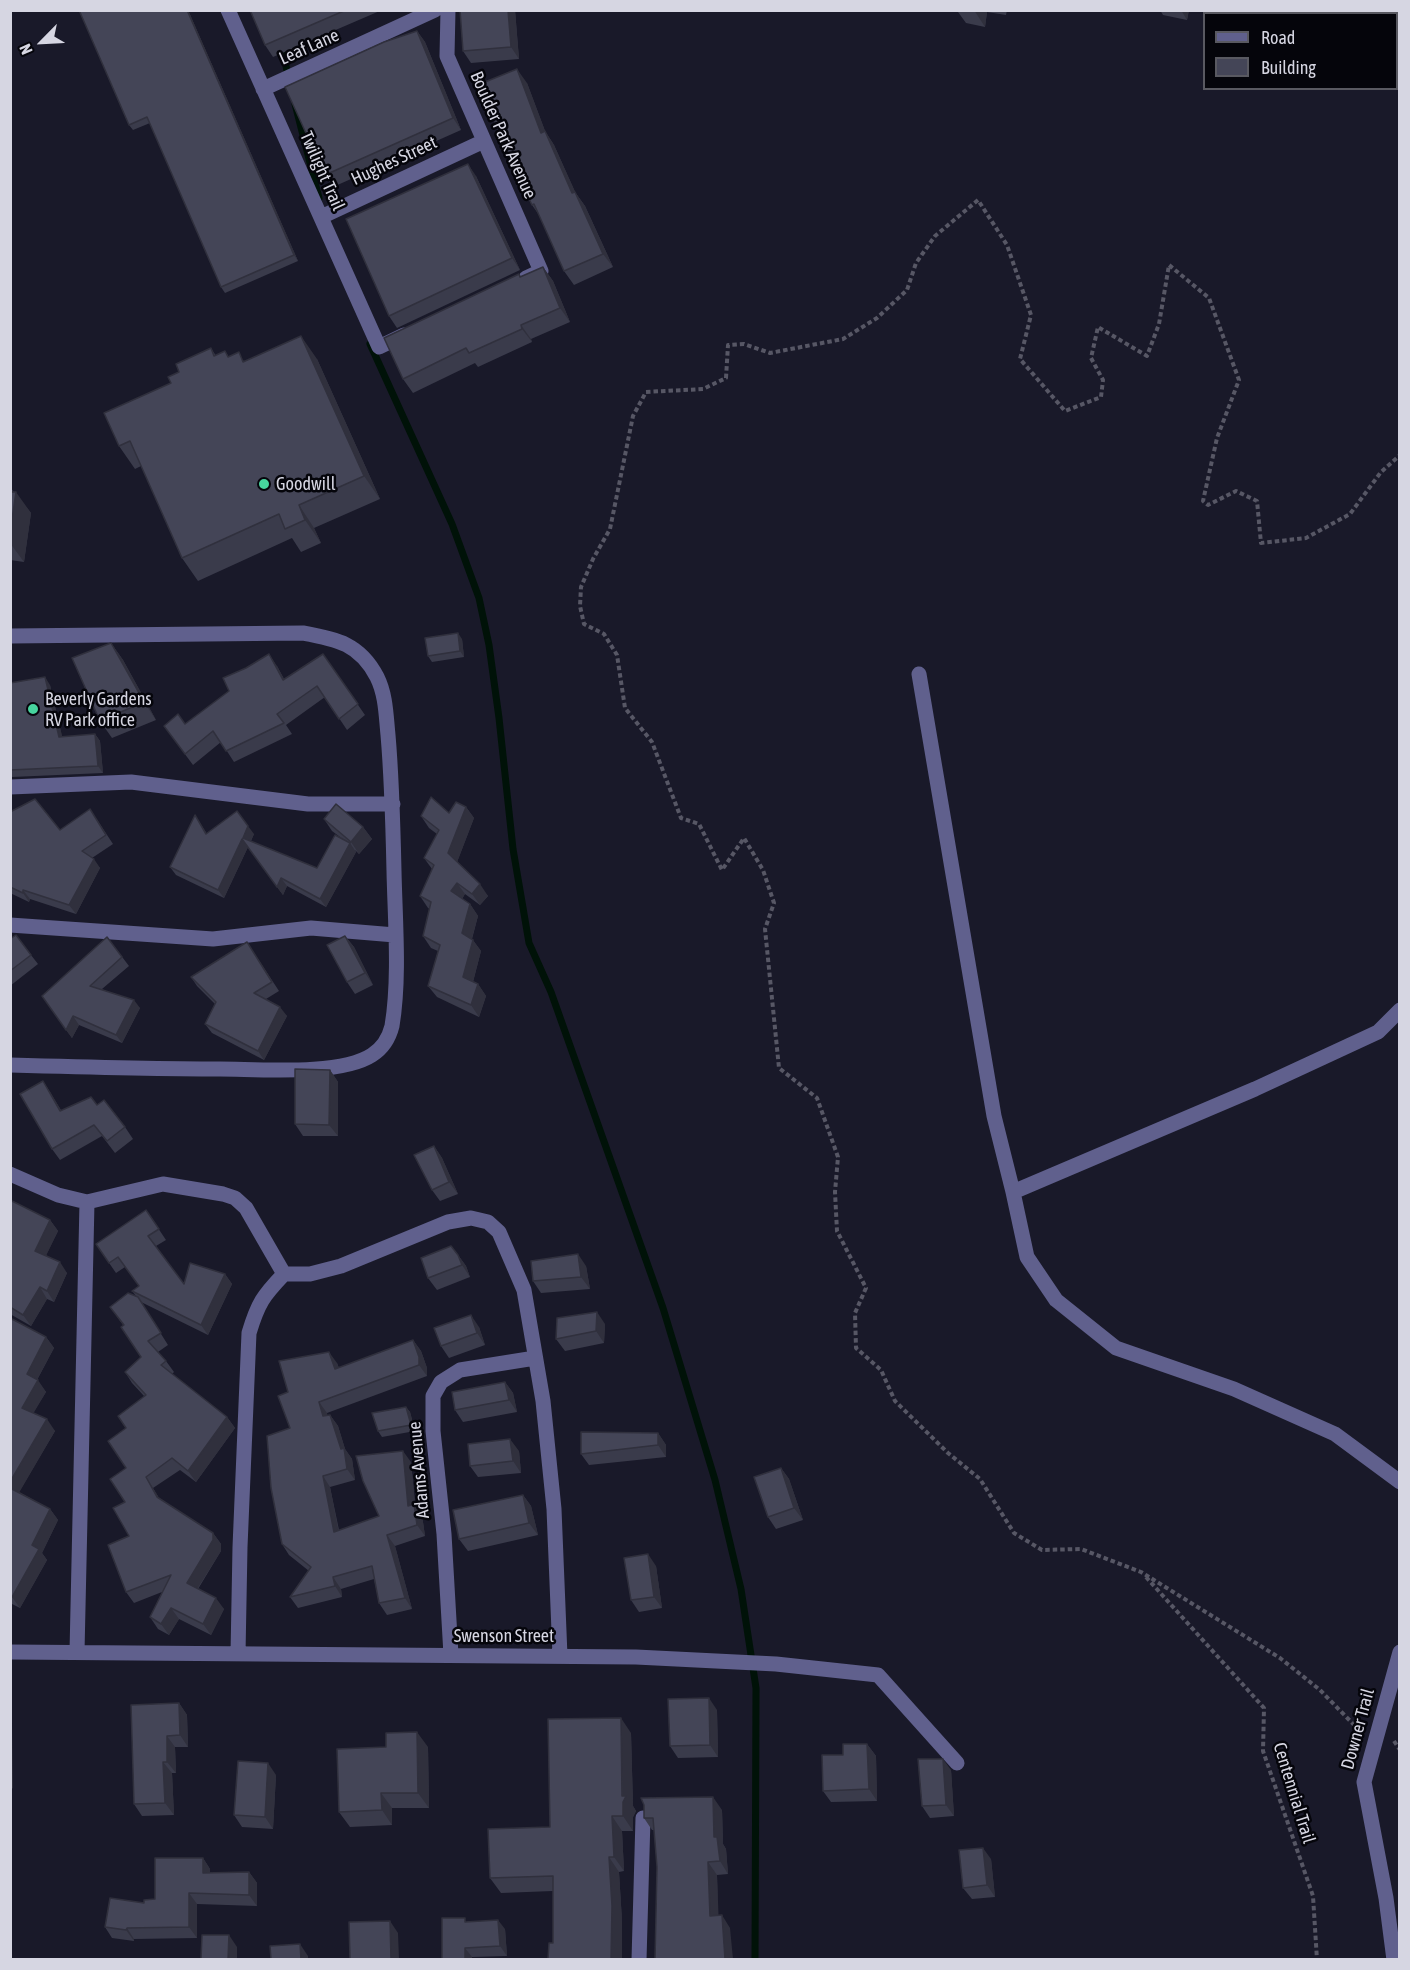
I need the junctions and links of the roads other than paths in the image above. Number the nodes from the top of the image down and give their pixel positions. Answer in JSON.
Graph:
{"nodes":[{"id":1,"x":228,"y":10,"type":"edge"},
{"id":2,"x":435,"y":10,"type":"edge"},
{"id":3,"x":448,"y":10,"type":"edge"},
{"id":4,"x":263,"y":89,"type":"junction"},
{"id":5,"x":484,"y":141,"type":"junction"},
{"id":6,"x":321,"y":217,"type":"junction"},
{"id":7,"x":509,"y":286,"type":"edge"},
{"id":8,"x":422,"y":327,"type":"edge"},
{"id":9,"x":10,"y":636,"type":"edge"},
{"id":10,"x":919,"y":674,"type":"dead end"},
{"id":11,"x":10,"y":787,"type":"edge"},
{"id":12,"x":393,"y":804,"type":"junction"},
{"id":13,"x":10,"y":925,"type":"edge"},
{"id":14,"x":395,"y":935,"type":"junction"},
{"id":15,"x":1400,"y":1010,"type":"edge"},
{"id":16,"x":10,"y":1065,"type":"edge"},
{"id":17,"x":10,"y":1174,"type":"edge"},
{"id":18,"x":1014,"y":1192,"type":"junction"},
{"id":19,"x":87,"y":1202,"type":"junction"},
{"id":20,"x":284,"y":1274,"type":"junction"},
{"id":21,"x":535,"y":1358,"type":"junction"},
{"id":22,"x":1400,"y":1482,"type":"edge"},
{"id":23,"x":10,"y":1652,"type":"edge"},
{"id":24,"x":77,"y":1652,"type":"junction"},
{"id":25,"x":1400,"y":1652,"type":"edge"},
{"id":26,"x":238,"y":1654,"type":"junction"},
{"id":27,"x":450,"y":1655,"type":"junction"},
{"id":28,"x":560,"y":1656,"type":"junction"},
{"id":29,"x":957,"y":1763,"type":"dead end"},
{"id":30,"x":643,"y":1818,"type":"edge"},
{"id":31,"x":639,"y":1959,"type":"edge"},
{"id":32,"x":1394,"y":1959,"type":"edge"}],
"edges":[{"from":1,"to":4,"type":"street","name":"Twilight Trail"},
{"from":2,"to":4,"type":"street","name":"Leaf Lane"},
{"from":3,"to":5,"type":"street","name":"Boulder Park Avenue"},
{"from":4,"to":6,"type":"street","name":"Twilight Trail"},
{"from":5,"to":6,"type":"street","name":"Hughes Street"},
{"from":5,"to":7,"type":"street","name":"Boulder Park Avenue"},
{"from":6,"to":8,"type":"street","name":"Twilight Trail"},
{"from":9,"to":12,"type":"street"},
{"from":10,"to":18,"type":"street"},
{"from":11,"to":12,"type":"street"},
{"from":12,"to":14,"type":"street"},
{"from":13,"to":14,"type":"street"},
{"from":14,"to":16,"type":"street"},
{"from":15,"to":18,"type":"street"},
{"from":17,"to":19,"type":"street"},
{"from":18,"to":22,"type":"street"},
{"from":19,"to":20,"type":"street"},
{"from":19,"to":24,"type":"street"},
{"from":20,"to":21,"type":"street"},
{"from":20,"to":26,"type":"street"},
{"from":21,"to":27,"type":"street","name":"Adams Avenue"},
{"from":21,"to":28,"type":"street"},
{"from":23,"to":24,"type":"street","name":"Swenson Street"},
{"from":24,"to":26,"type":"street","name":"Swenson Street"},
{"from":25,"to":32,"type":"street","name":"Downer Trail"},
{"from":26,"to":27,"type":"street","name":"Swenson Street"},
{"from":27,"to":28,"type":"street","name":"Swenson Street"},
{"from":28,"to":29,"type":"street","name":"Swenson Street"},
{"from":30,"to":31,"type":"street"}]}
